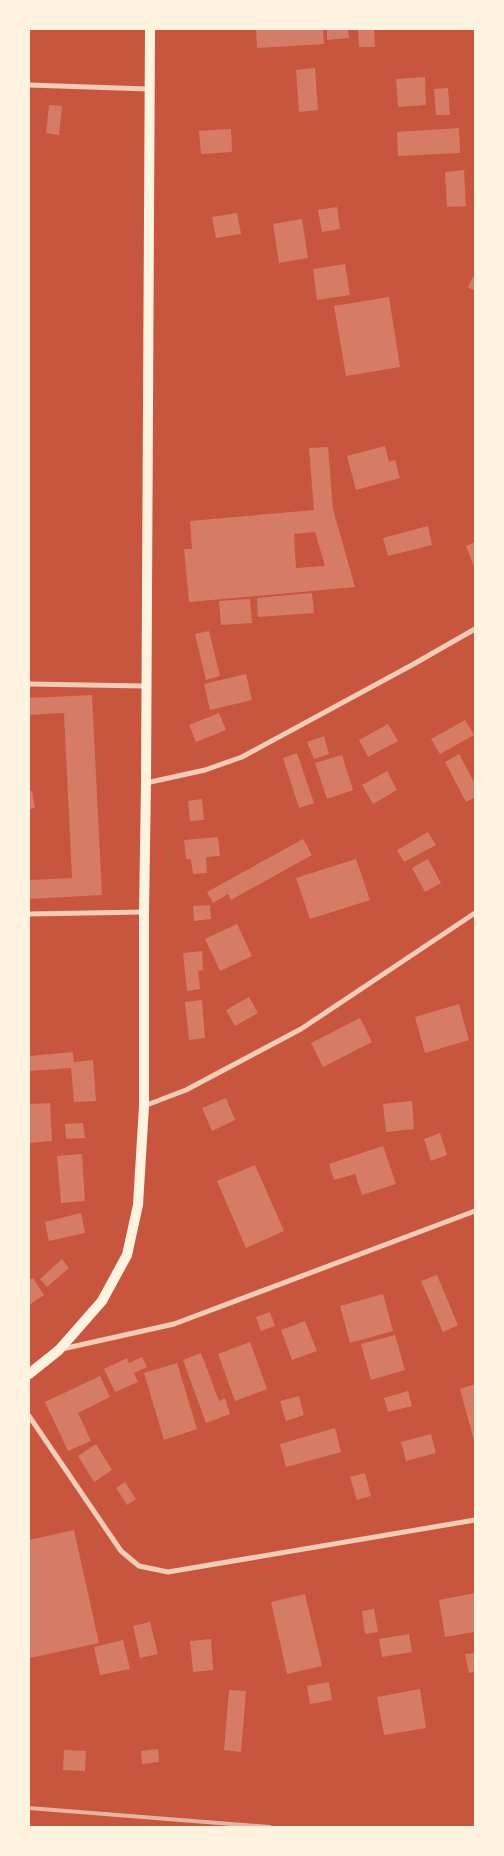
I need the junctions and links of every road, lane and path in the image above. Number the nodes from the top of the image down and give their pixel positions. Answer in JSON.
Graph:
{"nodes":[{"id":1,"x":150,"y":29,"type":"edge"},
{"id":2,"x":29,"y":85,"type":"edge"},
{"id":3,"x":148,"y":89,"type":"junction"},
{"id":4,"x":475,"y":629,"type":"edge"},
{"id":5,"x":29,"y":684,"type":"edge"},
{"id":6,"x":146,"y":686,"type":"junction"},
{"id":7,"x":146,"y":783,"type":"junction"},
{"id":8,"x":144,"y":912,"type":"junction"},
{"id":9,"x":475,"y":913,"type":"edge"},
{"id":10,"x":29,"y":914,"type":"edge"},
{"id":11,"x":144,"y":1106,"type":"junction"},
{"id":12,"x":475,"y":1211,"type":"edge"},
{"id":13,"x":59,"y":1350,"type":"junction"},
{"id":14,"x":29,"y":1374,"type":"edge"},
{"id":15,"x":29,"y":1416,"type":"edge"},
{"id":16,"x":475,"y":1520,"type":"edge"}],
"edges":[{"from":1,"to":3,"type":"main road"},
{"from":2,"to":3,"type":"street"},
{"from":3,"to":6,"type":"main road"},
{"from":4,"to":7,"type":"street"},
{"from":5,"to":6,"type":"street"},
{"from":6,"to":7,"type":"main road"},
{"from":7,"to":8,"type":"main road"},
{"from":8,"to":10,"type":"street"},
{"from":8,"to":11,"type":"main road"},
{"from":9,"to":11,"type":"street"},
{"from":11,"to":13,"type":"main road"},
{"from":12,"to":13,"type":"street"},
{"from":13,"to":14,"type":"main road"},
{"from":15,"to":16,"type":"street"}]}
